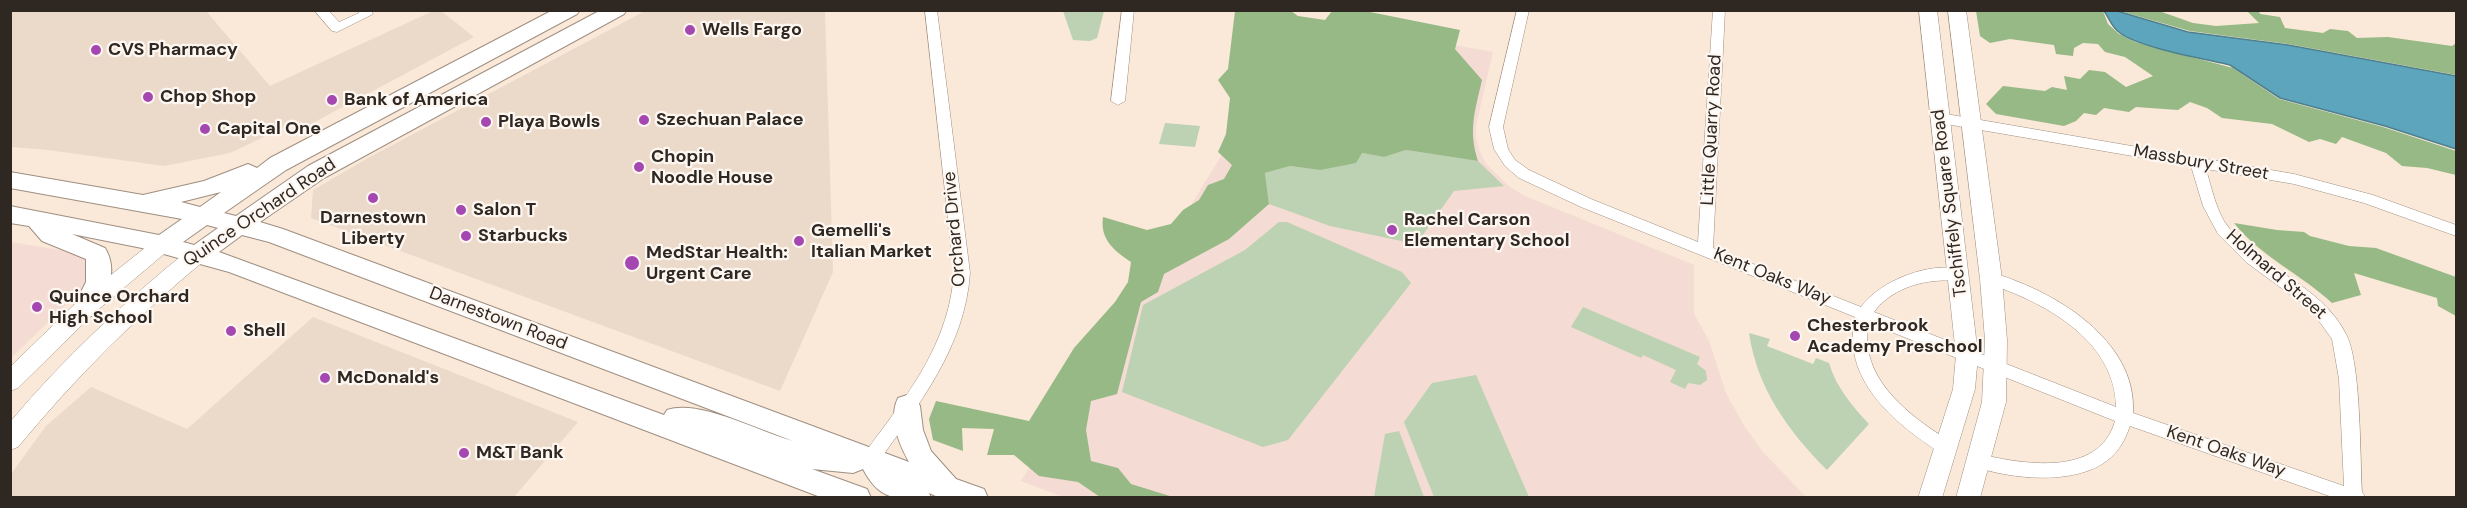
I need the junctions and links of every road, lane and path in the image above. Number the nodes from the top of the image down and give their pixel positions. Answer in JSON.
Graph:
{"nodes":[{"id":1,"x":320,"y":10,"type":"edge"},
{"id":2,"x":363,"y":10,"type":"edge"},
{"id":3,"x":570,"y":10,"type":"edge"},
{"id":4,"x":617,"y":10,"type":"edge"},
{"id":5,"x":931,"y":10,"type":"edge"},
{"id":6,"x":1128,"y":10,"type":"edge"},
{"id":7,"x":1523,"y":10,"type":"edge"},
{"id":8,"x":1719,"y":10,"type":"edge"},
{"id":9,"x":1928,"y":10,"type":"edge"},
{"id":10,"x":1957,"y":10,"type":"edge"},
{"id":11,"x":545,"y":23,"type":"junction"},
{"id":12,"x":520,"y":63,"type":"junction"},
{"id":13,"x":1118,"y":102,"type":"dead end"},
{"id":14,"x":1940,"y":118,"type":"junction"},
{"id":15,"x":1971,"y":123,"type":"junction"},
{"id":16,"x":2197,"y":162,"type":"junction"},
{"id":17,"x":278,"y":164,"type":"junction"},
{"id":18,"x":10,"y":180,"type":"edge"},
{"id":19,"x":142,"y":202,"type":"junction"},
{"id":20,"x":203,"y":215,"type":"junction"},
{"id":21,"x":20,"y":216,"type":"edge"},
{"id":22,"x":237,"y":225,"type":"junction"},
{"id":23,"x":2457,"y":231,"type":"edge"},
{"id":24,"x":163,"y":244,"type":"junction"},
{"id":25,"x":1705,"y":250,"type":"junction"},
{"id":26,"x":198,"y":254,"type":"junction"},
{"id":27,"x":1958,"y":274,"type":"junction"},
{"id":28,"x":1991,"y":279,"type":"junction"},
{"id":29,"x":85,"y":309,"type":"junction"},
{"id":30,"x":1864,"y":314,"type":"junction"},
{"id":31,"x":1967,"y":355,"type":"junction"},
{"id":32,"x":1996,"y":367,"type":"junction"},
{"id":33,"x":10,"y":382,"type":"edge"},
{"id":34,"x":907,"y":406,"type":"junction"},
{"id":35,"x":634,"y":414,"type":"junction"},
{"id":36,"x":2124,"y":417,"type":"junction"},
{"id":37,"x":10,"y":440,"type":"edge"},
{"id":38,"x":1946,"y":447,"type":"junction"},
{"id":39,"x":871,"y":459,"type":"junction"},
{"id":40,"x":1979,"y":461,"type":"junction"},
{"id":41,"x":961,"y":493,"type":"edge"},
{"id":42,"x":2355,"y":497,"type":"edge"},
{"id":43,"x":857,"y":498,"type":"edge"},
{"id":44,"x":917,"y":498,"type":"edge"},
{"id":45,"x":1930,"y":498,"type":"edge"},
{"id":46,"x":1968,"y":498,"type":"edge"}],
"edges":[{"from":1,"to":2,"type":"street"},
{"from":3,"to":11,"type":"main road","name":"Quince Orchard Road"},
{"from":4,"to":12,"type":"main road","name":"Quince Orchard Road"},
{"from":5,"to":34,"type":"street","name":"Orchard Drive"},
{"from":6,"to":13,"type":"street"},
{"from":7,"to":25,"type":"street","name":"Kent Oaks Way"},
{"from":8,"to":25,"type":"street","name":"Little Quarry Road"},
{"from":9,"to":14,"type":"street","name":"Tschiffely Square Road"},
{"from":10,"to":15,"type":"street","name":"Tschiffely Square Road"},
{"from":11,"to":12,"type":"main road"},
{"from":11,"to":17,"type":"main road","name":"Quince Orchard Road"},
{"from":12,"to":22,"type":"main road","name":"Quince Orchard Road"},
{"from":14,"to":15,"type":"street","name":"Massbury Street"},
{"from":14,"to":27,"type":"street","name":"Tschiffely Square Road"},
{"from":15,"to":16,"type":"street","name":"Massbury Street"},
{"from":15,"to":28,"type":"street","name":"Tschiffely Square Road"},
{"from":16,"to":23,"type":"street","name":"Massbury Street"},
{"from":16,"to":42,"type":"street","name":"Holmard Street"},
{"from":17,"to":19,"type":"main road"},
{"from":17,"to":20,"type":"main road","name":"Quince Orchard Road"},
{"from":18,"to":19,"type":"main road","name":"Darnestown Road"},
{"from":19,"to":20,"type":"main road","name":"Darnestown Road"},
{"from":20,"to":22,"type":"main road","name":"Darnestown Road"},
{"from":20,"to":24,"type":"main road","name":"Quince Orchard Road"},
{"from":21,"to":24,"type":"main road"},
{"from":21,"to":29,"type":"main road"},
{"from":22,"to":26,"type":"main road","name":"Quince Orchard Road"},
{"from":22,"to":39,"type":"main road","name":"Darnestown Road"},
{"from":24,"to":26,"type":"main road"},
{"from":24,"to":29,"type":"street","name":"Quince Orchard Road"},
{"from":25,"to":30,"type":"street","name":"Kent Oaks Way"},
{"from":26,"to":35,"type":"main road"},
{"from":26,"to":37,"type":"street","name":"Quince Orchard Road"},
{"from":27,"to":30,"type":"street"},
{"from":27,"to":31,"type":"street","name":"Tschiffely Square Road"},
{"from":28,"to":32,"type":"street","name":"Tschiffely Square Road"},
{"from":28,"to":36,"type":"street"},
{"from":29,"to":33,"type":"street","name":"Quince Orchard Road"},
{"from":30,"to":31,"type":"street","name":"Kent Oaks Way"},
{"from":30,"to":38,"type":"street"},
{"from":31,"to":32,"type":"street","name":"Kent Oaks Way"},
{"from":31,"to":38,"type":"street","name":"Tschiffely Square Road"},
{"from":32,"to":36,"type":"street","name":"Kent Oaks Way"},
{"from":32,"to":40,"type":"street","name":"Tschiffely Square Road"},
{"from":34,"to":39,"type":"street","name":"Orchard Drive"},
{"from":34,"to":41,"type":"main road"},
{"from":35,"to":39,"type":"main road"},
{"from":35,"to":43,"type":"main road"},
{"from":36,"to":40,"type":"street"},
{"from":36,"to":42,"type":"street","name":"Kent Oaks Way"},
{"from":38,"to":45,"type":"street","name":"Tschiffely Square Road"},
{"from":39,"to":41,"type":"main road","name":"Darnestown Road"},
{"from":39,"to":44,"type":"main road"},
{"from":40,"to":46,"type":"street","name":"Tschiffely Square Road"}]}
